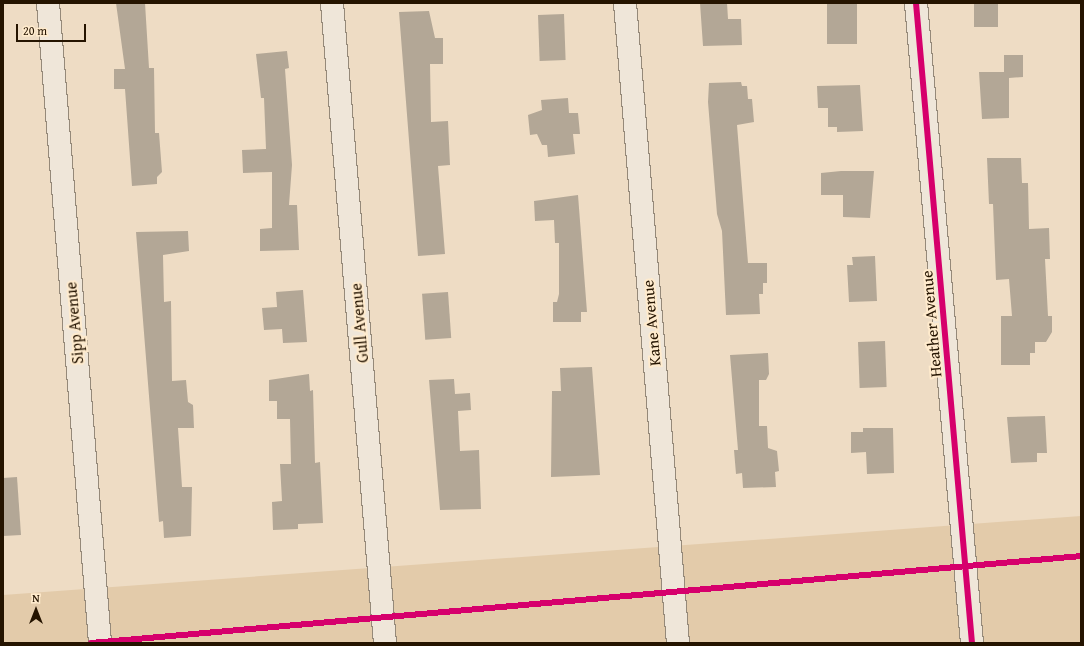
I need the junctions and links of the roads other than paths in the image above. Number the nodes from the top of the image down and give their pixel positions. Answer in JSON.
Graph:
{"nodes":[{"id":1,"x":48,"y":3,"type":"edge"},
{"id":2,"x":332,"y":3,"type":"edge"},
{"id":3,"x":624,"y":3,"type":"edge"},
{"id":4,"x":916,"y":3,"type":"edge"},
{"id":5,"x":100,"y":643,"type":"edge"},
{"id":6,"x":385,"y":643,"type":"edge"},
{"id":7,"x":678,"y":643,"type":"edge"},
{"id":8,"x":972,"y":643,"type":"edge"}],
"edges":[{"from":1,"to":5,"type":"street","name":"Sipp Avenue"},
{"from":2,"to":6,"type":"street","name":"Gull Avenue"},
{"from":3,"to":7,"type":"street","name":"Kane Avenue"},
{"from":4,"to":8,"type":"street","name":"Heather Avenue"}]}
